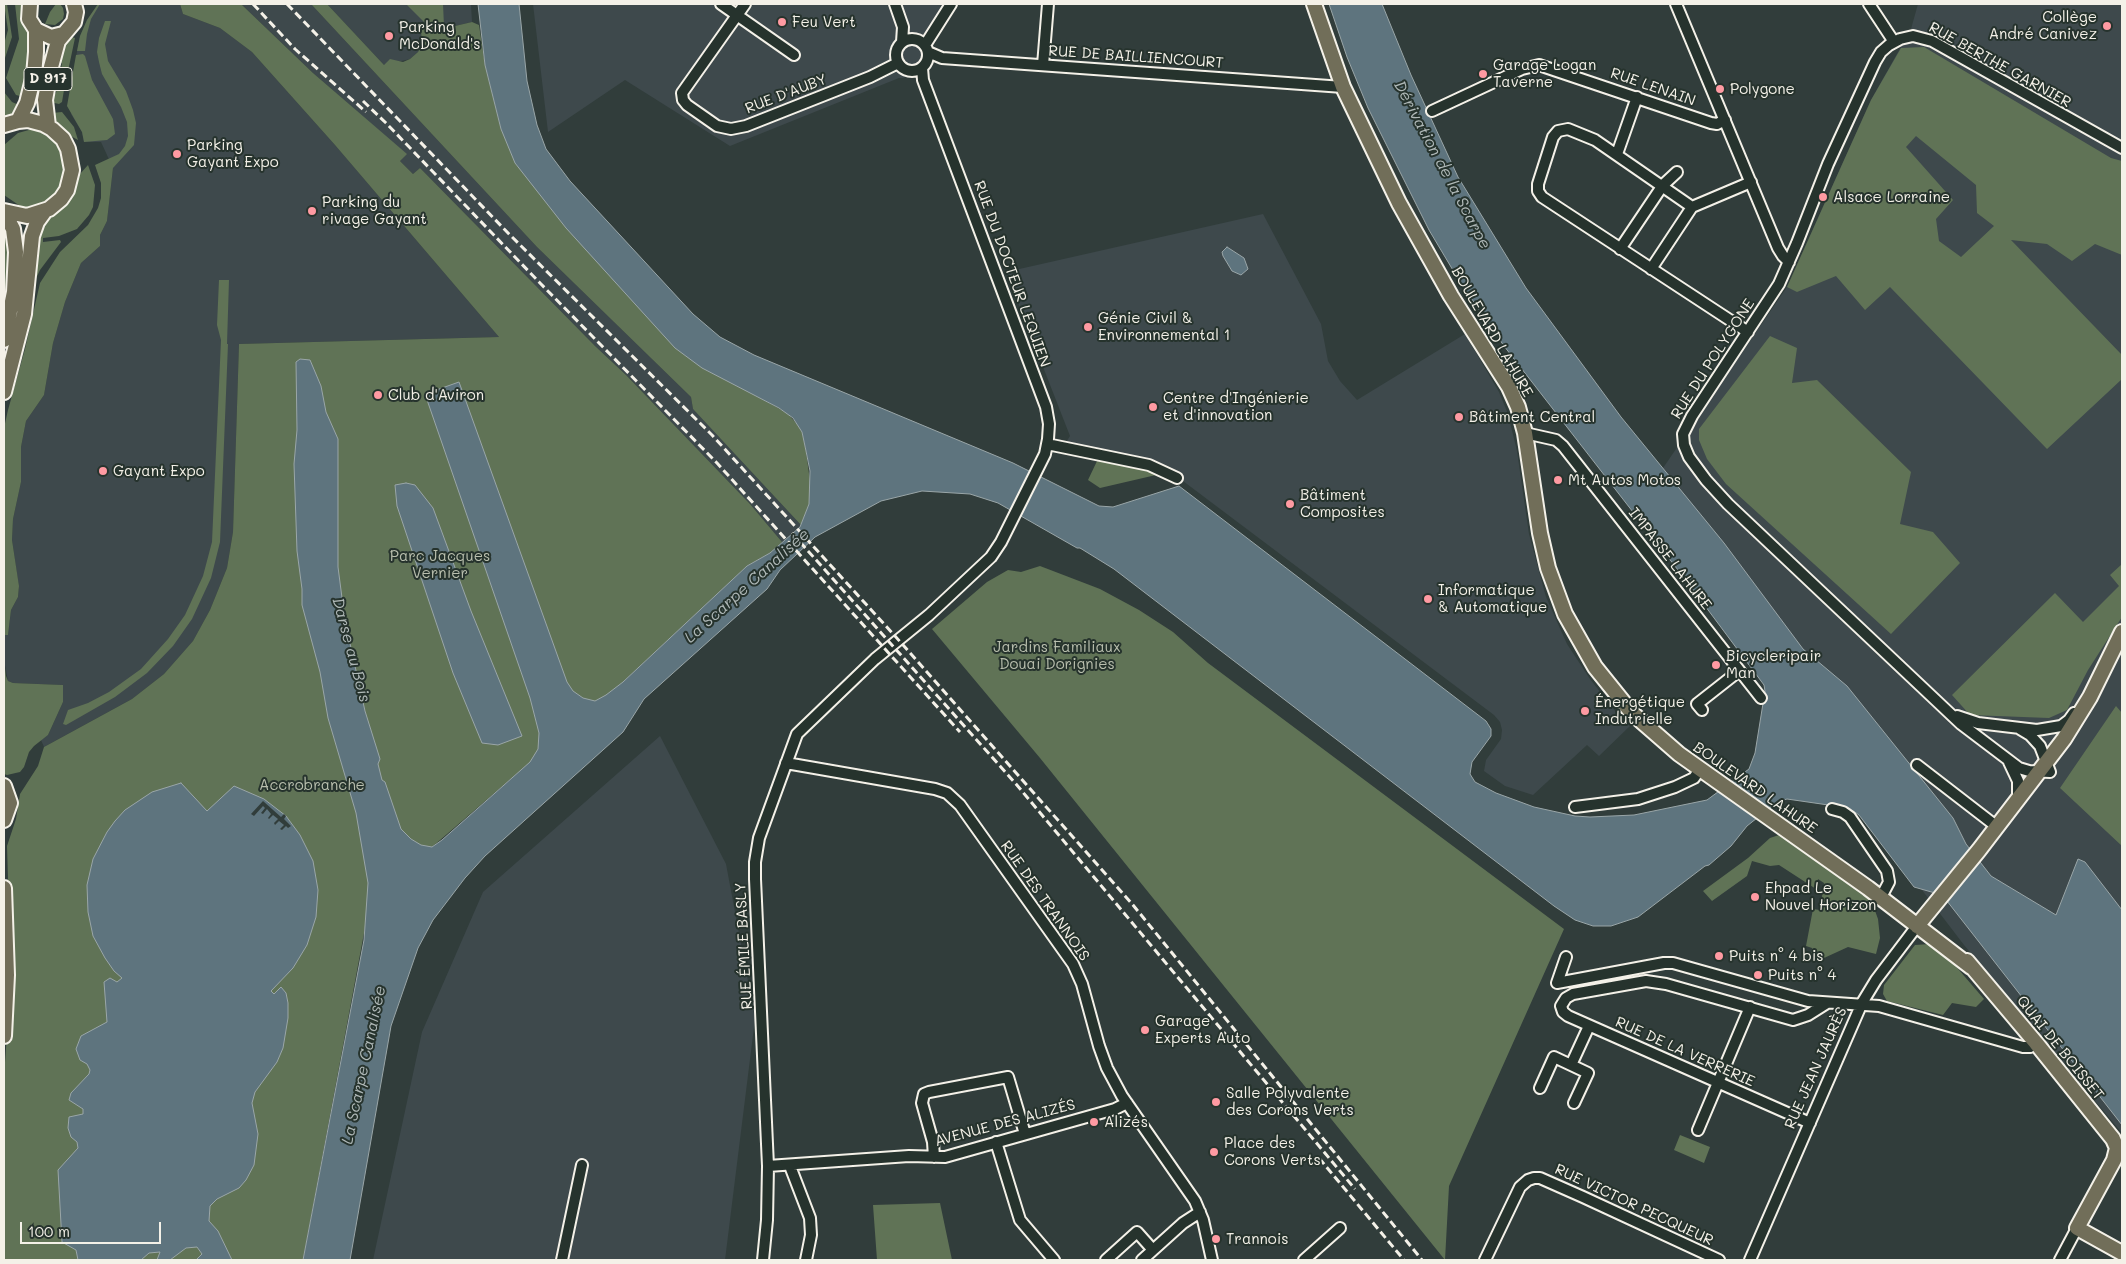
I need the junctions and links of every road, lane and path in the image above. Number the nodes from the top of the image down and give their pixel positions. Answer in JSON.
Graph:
{"nodes":[{"id":1,"x":721,"y":4,"type":"edge"},
{"id":2,"x":745,"y":4,"type":"edge"},
{"id":3,"x":895,"y":4,"type":"edge"},
{"id":4,"x":951,"y":4,"type":"edge"},
{"id":5,"x":1048,"y":4,"type":"edge"},
{"id":6,"x":1314,"y":4,"type":"edge"},
{"id":7,"x":1676,"y":4,"type":"edge"},
{"id":8,"x":1869,"y":4,"type":"edge"},
{"id":9,"x":29,"y":5,"type":"edge"},
{"id":10,"x":77,"y":7,"type":"edge"},
{"id":11,"x":737,"y":15,"type":"junction"},
{"id":12,"x":902,"y":20,"type":"junction"},
{"id":13,"x":36,"y":30,"type":"junction"},
{"id":14,"x":63,"y":34,"type":"junction"},
{"id":15,"x":902,"y":42,"type":"junction"},
{"id":16,"x":1894,"y":42,"type":"junction"},
{"id":17,"x":923,"y":46,"type":"junction"},
{"id":18,"x":794,"y":55,"type":"dead end"},
{"id":19,"x":898,"y":63,"type":"junction"},
{"id":20,"x":1043,"y":65,"type":"junction"},
{"id":21,"x":922,"y":68,"type":"junction"},
{"id":22,"x":908,"y":71,"type":"junction"},
{"id":23,"x":1343,"y":87,"type":"junction"},
{"id":24,"x":928,"y":93,"type":"junction"},
{"id":25,"x":1637,"y":97,"type":"junction"},
{"id":26,"x":1432,"y":111,"type":"dead end"},
{"id":27,"x":1725,"y":120,"type":"junction"},
{"id":28,"x":18,"y":121,"type":"junction"},
{"id":29,"x":4,"y":125,"type":"edge"},
{"id":30,"x":48,"y":126,"type":"junction"},
{"id":31,"x":2122,"y":148,"type":"edge"},
{"id":32,"x":1617,"y":154,"type":"junction"},
{"id":33,"x":1678,"y":172,"type":"dead end"},
{"id":34,"x":1751,"y":182,"type":"junction"},
{"id":35,"x":1662,"y":185,"type":"junction"},
{"id":36,"x":1692,"y":207,"type":"junction"},
{"id":37,"x":4,"y":211,"type":"edge"},
{"id":38,"x":45,"y":211,"type":"junction"},
{"id":39,"x":1620,"y":249,"type":"junction"},
{"id":40,"x":1789,"y":262,"type":"junction"},
{"id":41,"x":1651,"y":269,"type":"junction"},
{"id":42,"x":1748,"y":332,"type":"junction"},
{"id":43,"x":4,"y":340,"type":"edge"},
{"id":44,"x":4,"y":392,"type":"edge"},
{"id":45,"x":1525,"y":433,"type":"junction"},
{"id":46,"x":1048,"y":444,"type":"junction"},
{"id":47,"x":1177,"y":478,"type":"dead end"},
{"id":48,"x":2122,"y":632,"type":"edge"},
{"id":49,"x":2122,"y":649,"type":"edge"},
{"id":50,"x":868,"y":667,"type":"joint"},
{"id":51,"x":1740,"y":672,"type":"junction"},
{"id":52,"x":2101,"y":676,"type":"junction"},
{"id":53,"x":1761,"y":698,"type":"dead end"},
{"id":54,"x":1702,"y":710,"type":"dead end"},
{"id":55,"x":1948,"y":710,"type":"junction"},
{"id":56,"x":2020,"y":729,"type":"junction"},
{"id":57,"x":2008,"y":761,"type":"junction"},
{"id":58,"x":786,"y":763,"type":"junction"},
{"id":59,"x":1917,"y":765,"type":"dead end"},
{"id":60,"x":1700,"y":769,"type":"junction"},
{"id":61,"x":2046,"y":769,"type":"junction"},
{"id":62,"x":4,"y":786,"type":"edge"},
{"id":63,"x":2018,"y":799,"type":"junction"},
{"id":64,"x":1575,"y":808,"type":"dead end"},
{"id":65,"x":1832,"y":809,"type":"dead end"},
{"id":66,"x":4,"y":820,"type":"edge"},
{"id":67,"x":1996,"y":826,"type":"junction"},
{"id":68,"x":1982,"y":847,"type":"junction"},
{"id":69,"x":4,"y":888,"type":"edge"},
{"id":70,"x":1881,"y":897,"type":"junction"},
{"id":71,"x":1920,"y":924,"type":"junction"},
{"id":72,"x":1566,"y":956,"type":"dead end"},
{"id":73,"x":1862,"y":1003,"type":"junction"},
{"id":74,"x":1827,"y":1004,"type":"junction"},
{"id":75,"x":1750,"y":1007,"type":"junction"},
{"id":76,"x":1589,"y":1026,"type":"junction"},
{"id":77,"x":4,"y":1036,"type":"edge"},
{"id":78,"x":2036,"y":1043,"type":"junction"},
{"id":79,"x":1571,"y":1065,"type":"junction"},
{"id":80,"x":1718,"y":1084,"type":"junction"},
{"id":81,"x":1540,"y":1088,"type":"dead end"},
{"id":82,"x":1127,"y":1103,"type":"junction"},
{"id":83,"x":1574,"y":1103,"type":"dead end"},
{"id":84,"x":1810,"y":1122,"type":"junction"},
{"id":85,"x":1698,"y":1130,"type":"dead end"},
{"id":86,"x":1025,"y":1134,"type":"junction"},
{"id":87,"x":996,"y":1142,"type":"junction"},
{"id":88,"x":2119,"y":1149,"type":"edge"},
{"id":89,"x":934,"y":1157,"type":"junction"},
{"id":90,"x":582,"y":1165,"type":"dead end"},
{"id":91,"x":768,"y":1166,"type":"junction"},
{"id":92,"x":790,"y":1166,"type":"junction"},
{"id":93,"x":1200,"y":1212,"type":"junction"},
{"id":94,"x":1340,"y":1228,"type":"dead end"},
{"id":95,"x":2077,"y":1228,"type":"junction"},
{"id":96,"x":1153,"y":1250,"type":"junction"},
{"id":97,"x":2122,"y":1253,"type":"edge"},
{"id":98,"x":1112,"y":1258,"type":"edge"},
{"id":99,"x":562,"y":1260,"type":"edge"},
{"id":100,"x":764,"y":1260,"type":"edge"},
{"id":101,"x":806,"y":1260,"type":"edge"},
{"id":102,"x":1054,"y":1260,"type":"edge"},
{"id":103,"x":1142,"y":1260,"type":"edge"},
{"id":104,"x":1212,"y":1260,"type":"edge"},
{"id":105,"x":1304,"y":1260,"type":"edge"},
{"id":106,"x":1485,"y":1260,"type":"edge"},
{"id":107,"x":1719,"y":1260,"type":"edge"},
{"id":108,"x":1750,"y":1260,"type":"edge"},
{"id":109,"x":2061,"y":1260,"type":"edge"}],
"edges":[{"from":1,"to":11,"type":"street"},
{"from":2,"to":11,"type":"street"},
{"from":3,"to":12,"type":"street"},
{"from":4,"to":17,"type":"street"},
{"from":5,"to":20,"type":"street"},
{"from":6,"to":23,"type":"main road","name":"BOULEVARD LAHURE"},
{"from":7,"to":27,"type":"street"},
{"from":8,"to":16,"type":"street"},
{"from":9,"to":13,"type":"main road"},
{"from":10,"to":14,"type":"main road"},
{"from":11,"to":18,"type":"street"},
{"from":11,"to":19,"type":"street","name":"RUE D'AUBY"},
{"from":12,"to":15,"type":"street"},
{"from":12,"to":17,"type":"street"},
{"from":13,"to":14,"type":"main road"},
{"from":13,"to":28,"type":"main road","number":"D 917"},
{"from":14,"to":30,"type":"main road","number":"D 917"},
{"from":15,"to":17,"type":"street"},
{"from":15,"to":19,"type":"street"},
{"from":16,"to":31,"type":"street","name":"RUE BERTHE GARNIER"},
{"from":16,"to":40,"type":"street"},
{"from":17,"to":20,"type":"street","name":"RUE DE BAILLIENCOURT"},
{"from":17,"to":21,"type":"street"},
{"from":19,"to":22,"type":"street"},
{"from":20,"to":23,"type":"street","name":"RUE DE BAILLIENCOURT"},
{"from":21,"to":22,"type":"street"},
{"from":21,"to":24,"type":"street","name":"RUE DU DOCTEUR LEQUIEN"},
{"from":22,"to":24,"type":"street","name":"RUE DU DOCTEUR LEQUIEN"},
{"from":23,"to":45,"type":"main road","name":"BOULEVARD LAHURE"},
{"from":24,"to":46,"type":"street","name":"RUE DU DOCTEUR LEQUIEN"},
{"from":25,"to":26,"type":"street","name":"RUE LENAIN"},
{"from":25,"to":27,"type":"street","name":"RUE LENAIN"},
{"from":25,"to":32,"type":"street"},
{"from":27,"to":34,"type":"street"},
{"from":28,"to":29,"type":"main road"},
{"from":28,"to":30,"type":"main road"},
{"from":30,"to":38,"type":"main road"},
{"from":32,"to":35,"type":"street"},
{"from":32,"to":39,"type":"street"},
{"from":33,"to":35,"type":"street"},
{"from":34,"to":36,"type":"street"},
{"from":34,"to":40,"type":"street"},
{"from":35,"to":36,"type":"street"},
{"from":35,"to":39,"type":"street"},
{"from":36,"to":41,"type":"street"},
{"from":37,"to":38,"type":"main road"},
{"from":37,"to":43,"type":"main road"},
{"from":38,"to":44,"type":"main road"},
{"from":39,"to":41,"type":"street"},
{"from":40,"to":42,"type":"street","name":"RUE DU POLYGONE"},
{"from":41,"to":42,"type":"street"},
{"from":42,"to":55,"type":"street","name":"RUE DU POLYGONE"},
{"from":45,"to":51,"type":"street","name":"IMPASSE LAHURE"},
{"from":45,"to":60,"type":"main road","name":"BOULEVARD LAHURE"},
{"from":46,"to":47,"type":"street"},
{"from":46,"to":50,"type":"street","name":"RUE DU DOCTEUR LEQUIEN"},
{"from":48,"to":52,"type":"main road"},
{"from":49,"to":61,"type":"main road"},
{"from":50,"to":58,"type":"street","name":"RUE ÉMILE BASLY"},
{"from":51,"to":53,"type":"street","name":"IMPASSE LAHURE"},
{"from":51,"to":54,"type":"street"},
{"from":52,"to":56,"type":"street","name":"RUE DU POLYGONE"},
{"from":52,"to":61,"type":"main road"},
{"from":55,"to":56,"type":"street","name":"RUE DU POLYGONE"},
{"from":55,"to":57,"type":"street","name":"RUE DU POLYGONE"},
{"from":56,"to":61,"type":"street"},
{"from":57,"to":61,"type":"street","name":"RUE DU POLYGONE"},
{"from":57,"to":63,"type":"street","name":"RUE DU POLYGONE"},
{"from":58,"to":82,"type":"street","name":"RUE DES TRANNOIS"},
{"from":58,"to":91,"type":"street","name":"RUE ÉMILE BASLY"},
{"from":59,"to":67,"type":"street"},
{"from":60,"to":64,"type":"street"},
{"from":60,"to":70,"type":"main road","name":"BOULEVARD LAHURE"},
{"from":61,"to":63,"type":"main road"},
{"from":61,"to":68,"type":"main road"},
{"from":62,"to":66,"type":"main road"},
{"from":63,"to":67,"type":"main road"},
{"from":65,"to":70,"type":"street"},
{"from":67,"to":68,"type":"main road"},
{"from":68,"to":71,"type":"main road","name":"RUE JEAN JAURÈS"},
{"from":69,"to":77,"type":"main road"},
{"from":70,"to":71,"type":"main road","name":"BOULEVARD LAHURE"},
{"from":71,"to":73,"type":"street","name":"RUE JEAN JAURÈS"},
{"from":71,"to":78,"type":"main road","name":"QUAI DE BOISSET"},
{"from":72,"to":74,"type":"street"},
{"from":73,"to":74,"type":"street"},
{"from":73,"to":78,"type":"street"},
{"from":73,"to":84,"type":"street","name":"RUE JEAN JAURÈS"},
{"from":74,"to":75,"type":"street"},
{"from":75,"to":76,"type":"street","name":"RUE DE LA VERRERIE"},
{"from":75,"to":80,"type":"street"},
{"from":76,"to":79,"type":"street"},
{"from":76,"to":80,"type":"street","name":"RUE DE LA VERRERIE"},
{"from":78,"to":88,"type":"main road","name":"QUAI DE BOISSET"},
{"from":79,"to":81,"type":"street"},
{"from":79,"to":83,"type":"street"},
{"from":80,"to":84,"type":"street","name":"RUE DE LA VERRERIE"},
{"from":80,"to":85,"type":"street"},
{"from":82,"to":86,"type":"street","name":"AVENUE DES ALIZÉS"},
{"from":82,"to":93,"type":"street","name":"RUE DES TRANNOIS"},
{"from":84,"to":108,"type":"street","name":"RUE JEAN JAURÈS"},
{"from":86,"to":87,"type":"street","name":"AVENUE DES ALIZÉS"},
{"from":86,"to":89,"type":"street"},
{"from":87,"to":89,"type":"street","name":"AVENUE DES ALIZÉS"},
{"from":87,"to":102,"type":"street"},
{"from":88,"to":95,"type":"main road"},
{"from":89,"to":92,"type":"street","name":"AVENUE DES ALIZÉS"},
{"from":90,"to":99,"type":"street"},
{"from":91,"to":92,"type":"street","name":"AVENUE DES ALIZÉS"},
{"from":91,"to":100,"type":"street","name":"RUE ÉMILE BASLY"},
{"from":92,"to":101,"type":"street"},
{"from":93,"to":96,"type":"street"},
{"from":93,"to":104,"type":"street","name":"RUE DES TRANNOIS"},
{"from":94,"to":105,"type":"street"},
{"from":95,"to":97,"type":"main road"},
{"from":95,"to":109,"type":"street"},
{"from":96,"to":98,"type":"street"},
{"from":96,"to":103,"type":"street"},
{"from":106,"to":107,"type":"street","name":"RUE VICTOR PECQUEUR"}]}
